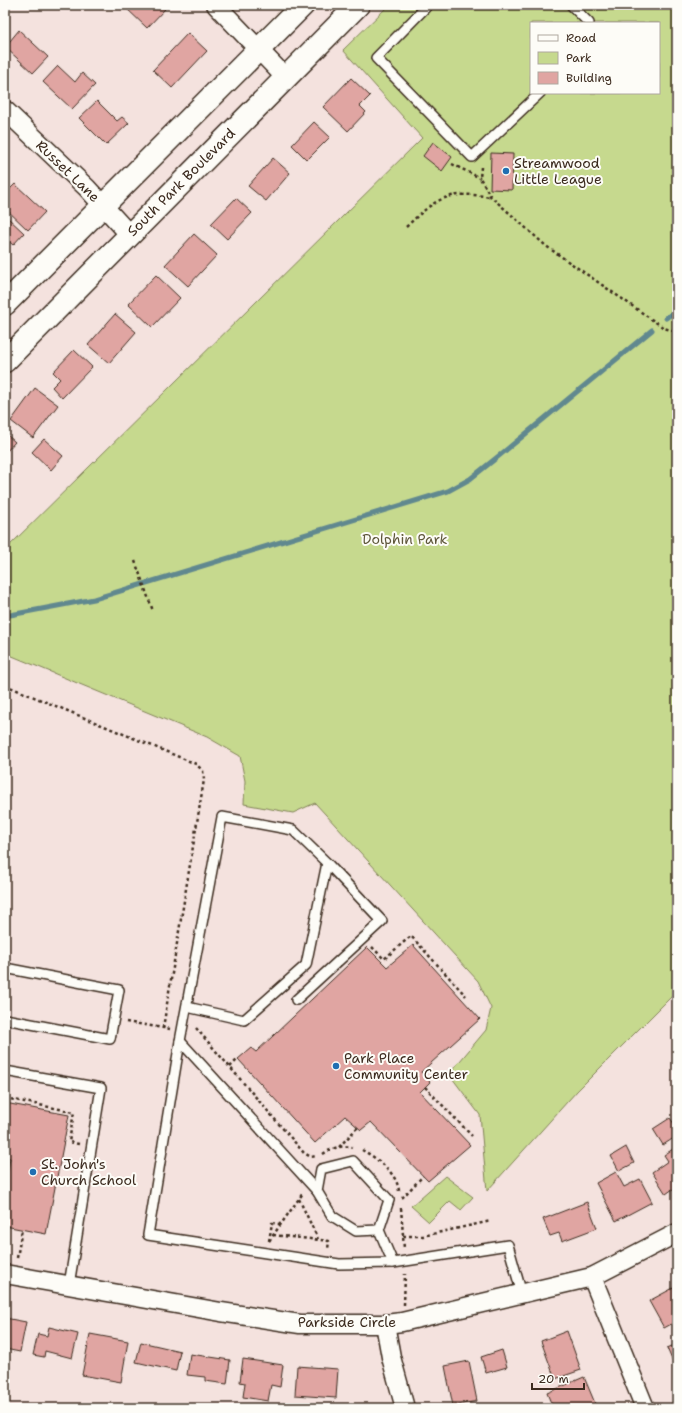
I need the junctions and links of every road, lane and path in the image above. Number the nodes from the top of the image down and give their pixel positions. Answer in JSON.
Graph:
{"nodes":[{"id":1,"x":216,"y":5,"type":"edge"},
{"id":2,"x":303,"y":5,"type":"edge"},
{"id":3,"x":358,"y":5,"type":"edge"},
{"id":4,"x":428,"y":5,"type":"edge"},
{"id":5,"x":571,"y":5,"type":"edge"},
{"id":6,"x":588,"y":22,"type":"edge"},
{"id":7,"x":258,"y":49,"type":"junction"},
{"id":8,"x":285,"y":77,"type":"junction"},
{"id":9,"x":539,"y":94,"type":"edge"},
{"id":10,"x":5,"y":110,"type":"edge"},
{"id":11,"x":482,"y":148,"type":"junction"},
{"id":12,"x":452,"y":164,"type":"dead end"},
{"id":13,"x":480,"y":178,"type":"junction"},
{"id":14,"x":491,"y":197,"type":"junction"},
{"id":15,"x":103,"y":205,"type":"junction"},
{"id":16,"x":406,"y":227,"type":"dead end"},
{"id":17,"x":130,"y":234,"type":"junction"},
{"id":18,"x":5,"y":304,"type":"edge"},
{"id":19,"x":677,"y":332,"type":"edge"},
{"id":20,"x":5,"y":361,"type":"edge"},
{"id":21,"x":135,"y":561,"type":"dead end"},
{"id":22,"x":153,"y":611,"type":"dead end"},
{"id":23,"x":5,"y":685,"type":"edge"},
{"id":24,"x":327,"y":863,"type":"junction"},
{"id":25,"x":364,"y":938,"type":"junction"},
{"id":26,"x":5,"y":968,"type":"edge"},
{"id":27,"x":466,"y":996,"type":"dead end"},
{"id":28,"x":296,"y":1000,"type":"dead end"},
{"id":29,"x":187,"y":1007,"type":"junction"},
{"id":30,"x":5,"y":1019,"type":"edge"},
{"id":31,"x":114,"y":1020,"type":"junction"},
{"id":32,"x":163,"y":1028,"type":"junction"},
{"id":33,"x":182,"y":1031,"type":"junction"},
{"id":34,"x":180,"y":1041,"type":"junction"},
{"id":35,"x":238,"y":1059,"type":"dead end"},
{"id":36,"x":230,"y":1067,"type":"dead end"},
{"id":37,"x":5,"y":1071,"type":"edge"},
{"id":38,"x":425,"y":1087,"type":"dead end"},
{"id":39,"x":5,"y":1098,"type":"edge"},
{"id":40,"x":358,"y":1127,"type":"dead end"},
{"id":41,"x":472,"y":1136,"type":"dead end"},
{"id":42,"x":69,"y":1142,"type":"dead end"},
{"id":43,"x":338,"y":1147,"type":"dead end"},
{"id":44,"x":424,"y":1176,"type":"dead end"},
{"id":45,"x":310,"y":1183,"type":"junction"},
{"id":46,"x":317,"y":1191,"type":"junction"},
{"id":47,"x":299,"y":1199,"type":"junction"},
{"id":48,"x":400,"y":1200,"type":"dead end"},
{"id":49,"x":491,"y":1221,"type":"dead end"},
{"id":50,"x":281,"y":1224,"type":"junction"},
{"id":51,"x":22,"y":1229,"type":"dead end"},
{"id":52,"x":379,"y":1230,"type":"junction"},
{"id":53,"x":677,"y":1233,"type":"edge"},
{"id":54,"x":273,"y":1235,"type":"junction"},
{"id":55,"x":403,"y":1236,"type":"dead end"},
{"id":56,"x":318,"y":1240,"type":"junction"},
{"id":57,"x":328,"y":1256,"type":"dead end"},
{"id":58,"x":393,"y":1263,"type":"junction"},
{"id":59,"x":9,"y":1274,"type":"edge"},
{"id":60,"x":592,"y":1277,"type":"junction"},
{"id":61,"x":69,"y":1285,"type":"junction"},
{"id":62,"x":522,"y":1294,"type":"junction"},
{"id":63,"x":386,"y":1324,"type":"junction"},
{"id":64,"x":405,"y":1408,"type":"edge"},
{"id":65,"x":645,"y":1408,"type":"edge"}],
"edges":[{"from":1,"to":7,"type":"street"},
{"from":2,"to":7,"type":"street"},
{"from":3,"to":8,"type":"street","name":"South Park Boulevard"},
{"from":4,"to":11,"type":"lane"},
{"from":5,"to":6,"type":"lane"},
{"from":7,"to":8,"type":"street"},
{"from":7,"to":15,"type":"street"},
{"from":8,"to":17,"type":"street","name":"South Park Boulevard"},
{"from":9,"to":11,"type":"lane"},
{"from":10,"to":15,"type":"street","name":"Russet Lane"},
{"from":11,"to":13,"type":"path"},
{"from":12,"to":13,"type":"path"},
{"from":13,"to":14,"type":"path"},
{"from":14,"to":16,"type":"path"},
{"from":14,"to":19,"type":"path"},
{"from":15,"to":17,"type":"street","name":"Russet Lane"},
{"from":15,"to":18,"type":"street"},
{"from":17,"to":20,"type":"street","name":"South Park Boulevard"},
{"from":21,"to":22,"type":"path"},
{"from":23,"to":32,"type":"path"},
{"from":24,"to":25,"type":"lane"},
{"from":24,"to":29,"type":"lane"},
{"from":24,"to":29,"type":"lane"},
{"from":25,"to":27,"type":"path"},
{"from":25,"to":28,"type":"lane"},
{"from":26,"to":31,"type":"lane"},
{"from":29,"to":33,"type":"lane"},
{"from":30,"to":31,"type":"lane"},
{"from":31,"to":32,"type":"path"},
{"from":32,"to":33,"type":"path"},
{"from":33,"to":34,"type":"lane"},
{"from":34,"to":45,"type":"lane"},
{"from":34,"to":58,"type":"lane"},
{"from":35,"to":36,"type":"path"},
{"from":37,"to":61,"type":"lane"},
{"from":38,"to":41,"type":"path"},
{"from":39,"to":42,"type":"path"},
{"from":40,"to":43,"type":"path"},
{"from":44,"to":48,"type":"path"},
{"from":45,"to":46,"type":"lane"},
{"from":45,"to":47,"type":"path"},
{"from":46,"to":52,"type":"lane"},
{"from":46,"to":52,"type":"lane"},
{"from":47,"to":50,"type":"path"},
{"from":47,"to":56,"type":"path"},
{"from":49,"to":55,"type":"path"},
{"from":50,"to":54,"type":"path"},
{"from":50,"to":54,"type":"path"},
{"from":51,"to":59,"type":"path"},
{"from":52,"to":58,"type":"lane"},
{"from":53,"to":60,"type":"street","name":"Parkside Circle"},
{"from":54,"to":56,"type":"path"},
{"from":56,"to":57,"type":"path"},
{"from":58,"to":62,"type":"lane"},
{"from":59,"to":61,"type":"street","name":"Parkside Circle"},
{"from":60,"to":62,"type":"street","name":"Parkside Circle"},
{"from":60,"to":65,"type":"street"},
{"from":61,"to":63,"type":"street","name":"Parkside Circle"},
{"from":62,"to":63,"type":"street","name":"Parkside Circle"},
{"from":63,"to":64,"type":"street"}]}
